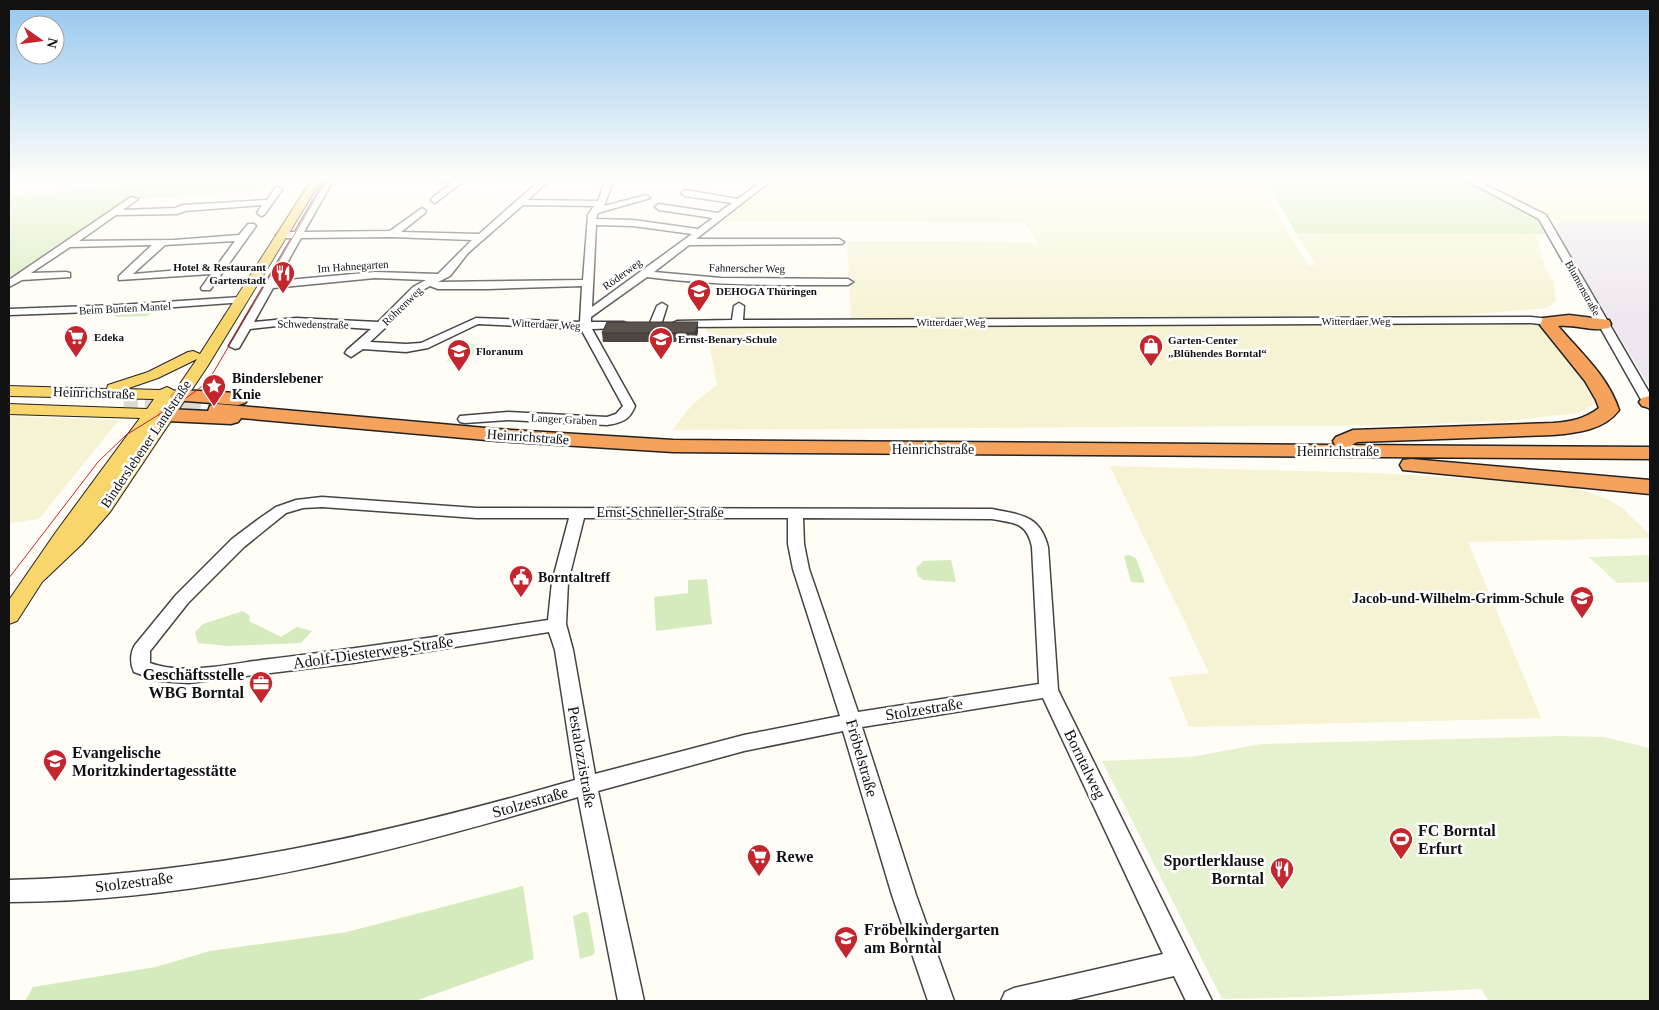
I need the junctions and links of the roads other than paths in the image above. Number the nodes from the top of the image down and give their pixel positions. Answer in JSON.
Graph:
{"nodes":[{"id":1,"x":96,"y":226,"type":"edge"},
{"id":2,"x":251,"y":226,"type":"dead end"},
{"id":3,"x":287,"y":226,"type":"edge"},
{"id":4,"x":303,"y":226,"type":"edge"},
{"id":5,"x":402,"y":226,"type":"edge"},
{"id":6,"x":492,"y":226,"type":"edge"},
{"id":7,"x":592,"y":226,"type":"edge"},
{"id":8,"x":656,"y":226,"type":"edge"},
{"id":9,"x":706,"y":226,"type":"edge"},
{"id":10,"x":1548,"y":226,"type":"edge"},
{"id":11,"x":699,"y":232,"type":"junction"},
{"id":12,"x":299,"y":234,"type":"junction"},
{"id":13,"x":392,"y":234,"type":"junction"},
{"id":14,"x":281,"y":235,"type":"junction"},
{"id":15,"x":480,"y":237,"type":"junction"},
{"id":16,"x":242,"y":238,"type":"junction"},
{"id":17,"x":686,"y":242,"type":"junction"},
{"id":18,"x":839,"y":242,"type":"dead end"},
{"id":19,"x":162,"y":243,"type":"junction"},
{"id":20,"x":69,"y":244,"type":"junction"},
{"id":21,"x":219,"y":270,"type":"junction"},
{"id":22,"x":645,"y":274,"type":"junction"},
{"id":23,"x":66,"y":275,"type":"dead end"},
{"id":24,"x":21,"y":277,"type":"junction"},
{"id":25,"x":434,"y":279,"type":"junction"},
{"id":26,"x":848,"y":282,"type":"dead end"},
{"id":27,"x":588,"y":283,"type":"junction"},
{"id":28,"x":9,"y":284,"type":"edge"},
{"id":29,"x":269,"y":285,"type":"junction"},
{"id":30,"x":206,"y":288,"type":"dead end"},
{"id":31,"x":242,"y":300,"type":"junction"},
{"id":32,"x":662,"y":306,"type":"dead end"},
{"id":33,"x":739,"y":306,"type":"dead end"},
{"id":34,"x":9,"y":312,"type":"edge"},
{"id":35,"x":586,"y":320,"type":"junction"},
{"id":36,"x":1549,"y":322,"type":"junction"},
{"id":37,"x":737,"y":324,"type":"junction"},
{"id":38,"x":1603,"y":324,"type":"junction"},
{"id":39,"x":647,"y":325,"type":"junction"},
{"id":40,"x":246,"y":326,"type":"junction"},
{"id":41,"x":381,"y":326,"type":"junction"},
{"id":42,"x":234,"y":346,"type":"dead end"},
{"id":43,"x":355,"y":349,"type":"joint"},
{"id":44,"x":193,"y":355,"type":"junction"},
{"id":45,"x":9,"y":391,"type":"edge"},
{"id":46,"x":92,"y":392,"type":"junction"},
{"id":47,"x":9,"y":397,"type":"edge"},
{"id":48,"x":9,"y":401,"type":"edge"},
{"id":49,"x":122,"y":402,"type":"joint"},
{"id":50,"x":1650,"y":403,"type":"edge"},
{"id":51,"x":166,"y":405,"type":"junction"},
{"id":52,"x":219,"y":408,"type":"tunnel mouth"},
{"id":53,"x":9,"y":409,"type":"edge"},
{"id":54,"x":465,"y":419,"type":"junction"},
{"id":55,"x":603,"y":438,"type":"junction"},
{"id":56,"x":1343,"y":442,"type":"junction"},
{"id":57,"x":1650,"y":442,"type":"edge"},
{"id":58,"x":1265,"y":451,"type":"junction"},
{"id":59,"x":1650,"y":453,"type":"edge"},
{"id":60,"x":1650,"y":486,"type":"edge"},
{"id":61,"x":578,"y":513,"type":"junction"},
{"id":62,"x":795,"y":513,"type":"junction"},
{"id":63,"x":1018,"y":519,"type":"joint"},
{"id":64,"x":9,"y":616,"type":"edge"},
{"id":65,"x":557,"y":625,"type":"junction"},
{"id":66,"x":189,"y":676,"type":"joint"},
{"id":67,"x":1048,"y":690,"type":"junction"},
{"id":68,"x":851,"y":720,"type":"junction"},
{"id":69,"x":587,"y":785,"type":"junction"},
{"id":70,"x":9,"y":892,"type":"edge"},
{"id":71,"x":1180,"y":962,"type":"junction"},
{"id":72,"x":631,"y":1001,"type":"edge"},
{"id":73,"x":941,"y":1001,"type":"edge"},
{"id":74,"x":1014,"y":1001,"type":"edge"},
{"id":75,"x":1198,"y":1001,"type":"edge"}],
"edges":[{"from":1,"to":20,"type":"street"},
{"from":2,"to":16,"type":"street"},
{"from":3,"to":14,"type":"main road","name":"Binderslebener Landstraße"},
{"from":4,"to":12,"type":"street"},
{"from":5,"to":13,"type":"street"},
{"from":6,"to":15,"type":"street","name":"Röhrenweg"},
{"from":7,"to":27,"type":"street"},
{"from":8,"to":11,"type":"street"},
{"from":9,"to":11,"type":"street","name":"Röderweg"},
{"from":10,"to":38,"type":"street","name":"Blumenstraße"},
{"from":11,"to":17,"type":"street","name":"Röderweg"},
{"from":12,"to":13,"type":"street"},
{"from":12,"to":14,"type":"street"},
{"from":12,"to":29,"type":"street"},
{"from":13,"to":15,"type":"street"},
{"from":14,"to":31,"type":"main road","name":"Binderslebener Landstraße"},
{"from":15,"to":25,"type":"street","name":"Röhrenweg"},
{"from":16,"to":19,"type":"street"},
{"from":16,"to":21,"type":"street"},
{"from":17,"to":18,"type":"street"},
{"from":17,"to":22,"type":"street","name":"Röderweg"},
{"from":19,"to":20,"type":"street"},
{"from":19,"to":21,"type":"street"},
{"from":20,"to":24,"type":"street"},
{"from":21,"to":30,"type":"street"},
{"from":22,"to":26,"type":"street","name":"Fahnerscher Weg"},
{"from":22,"to":35,"type":"street","name":"Röderweg"},
{"from":23,"to":24,"type":"street"},
{"from":24,"to":28,"type":"street"},
{"from":25,"to":27,"type":"street","name":"Im Hahnegarten"},
{"from":25,"to":29,"type":"street","name":"Im Hahnegarten"},
{"from":25,"to":41,"type":"street","name":"Röhrenweg"},
{"from":27,"to":35,"type":"street"},
{"from":29,"to":40,"type":"street"},
{"from":31,"to":34,"type":"street","name":"Beim Bunten Mantel"},
{"from":31,"to":44,"type":"main road","name":"Binderslebener Landstraße"},
{"from":31,"to":51,"type":"main road","name":"Binderslebener Landstraße"},
{"from":32,"to":39,"type":"street"},
{"from":33,"to":37,"type":"street"},
{"from":35,"to":39,"type":"street","name":"Witterdaer Weg"},
{"from":35,"to":43,"type":"street","name":"Witterdaer Weg"},
{"from":35,"to":54,"type":"street","name":"Langer Graben"},
{"from":36,"to":37,"type":"street","name":"Witterdaer Weg"},
{"from":36,"to":38,"type":"highway"},
{"from":36,"to":56,"type":"highway"},
{"from":37,"to":39,"type":"street","name":"Witterdaer Weg"},
{"from":38,"to":50,"type":"street","name":"Blumenstraße"},
{"from":40,"to":41,"type":"street","name":"Schwedenstraße"},
{"from":40,"to":42,"type":"street"},
{"from":41,"to":43,"type":"street","name":"Röhrenweg"},
{"from":44,"to":46,"type":"main road"},
{"from":44,"to":51,"type":"main road","name":"Binderslebener Landstraße"},
{"from":45,"to":46,"type":"main road","name":"Heinrichstraße"},
{"from":46,"to":51,"type":"main road","name":"Heinrichstraße"},
{"from":47,"to":49,"type":"main road","name":"Heinrichstraße"},
{"from":48,"to":49,"type":"main road","name":"Heinrichstraße"},
{"from":51,"to":53,"type":"main road","name":"Heinrichstraße"},
{"from":51,"to":54,"type":"highway"},
{"from":51,"to":55,"type":"highway"},
{"from":51,"to":64,"type":"main road","name":"Binderslebener Landstraße"},
{"from":52,"to":55,"type":"highway","name":"Heinrichstraße"},
{"from":54,"to":55,"type":"highway"},
{"from":55,"to":56,"type":"highway","name":"Heinrichstraße"},
{"from":55,"to":58,"type":"highway","name":"Heinrichstraße"},
{"from":56,"to":57,"type":"highway","name":"Heinrichstraße"},
{"from":58,"to":59,"type":"highway","name":"Heinrichstraße"},
{"from":58,"to":60,"type":"highway"},
{"from":61,"to":62,"type":"street","name":"Ernst-Schneller-Straße"},
{"from":61,"to":65,"type":"street","name":"Pestalozzistraße"},
{"from":61,"to":66,"type":"street","name":"Ernst-Schneller-Straße"},
{"from":62,"to":63,"type":"street","name":"Ernst-Schneller-Straße"},
{"from":62,"to":68,"type":"street","name":"Fröbelstraße"},
{"from":63,"to":67,"type":"street","name":"Borntalweg"},
{"from":65,"to":66,"type":"street","name":"Adolf-Diesterweg-Straße"},
{"from":65,"to":69,"type":"street","name":"Pestalozzistraße"},
{"from":67,"to":68,"type":"street","name":"Stolzestraße"},
{"from":67,"to":71,"type":"street","name":"Borntalweg"},
{"from":68,"to":69,"type":"street","name":"Stolzestraße"},
{"from":68,"to":73,"type":"street","name":"Fröbelstraße"},
{"from":69,"to":70,"type":"street","name":"Stolzestraße"},
{"from":69,"to":72,"type":"street","name":"Pestalozzistraße"},
{"from":71,"to":74,"type":"street"},
{"from":71,"to":75,"type":"street","name":"Borntalweg"}]}
